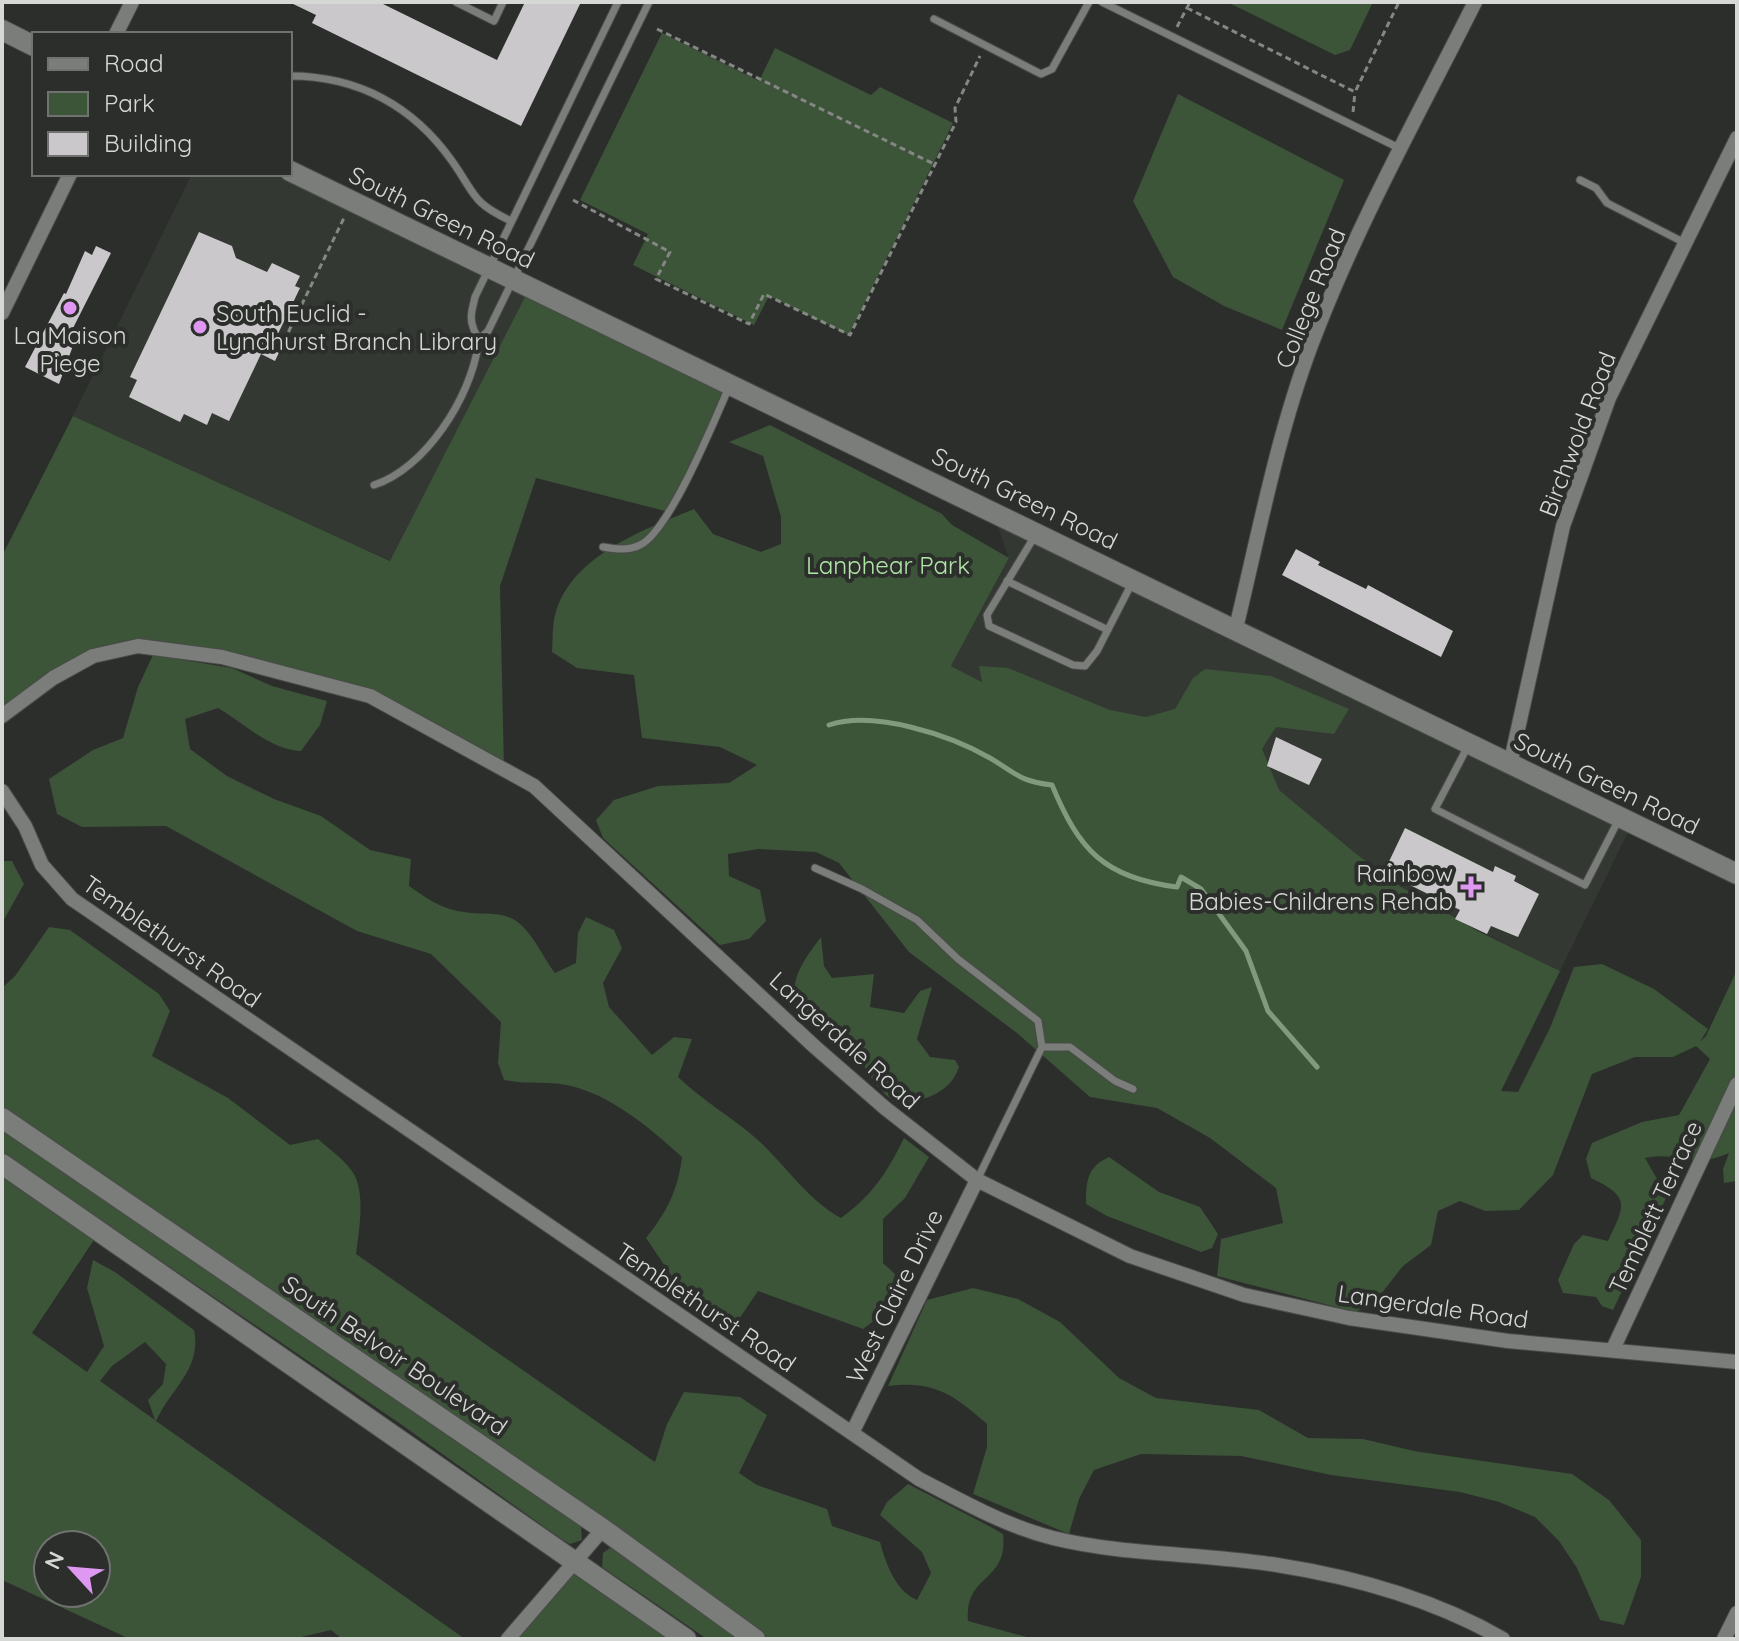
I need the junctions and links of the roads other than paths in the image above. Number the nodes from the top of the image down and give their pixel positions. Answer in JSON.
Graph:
{"nodes":[{"id":1,"x":132,"y":2,"type":"edge"},
{"id":2,"x":456,"y":2,"type":"edge"},
{"id":3,"x":503,"y":2,"type":"edge"},
{"id":4,"x":618,"y":2,"type":"edge"},
{"id":5,"x":649,"y":2,"type":"edge"},
{"id":6,"x":1089,"y":2,"type":"edge"},
{"id":7,"x":1102,"y":2,"type":"edge"},
{"id":8,"x":1475,"y":2,"type":"edge"},
{"id":9,"x":934,"y":19,"type":"dead end"},
{"id":10,"x":2,"y":30,"type":"edge"},
{"id":11,"x":117,"y":32,"type":"edge"},
{"id":12,"x":32,"y":45,"type":"edge"},
{"id":13,"x":292,"y":76,"type":"edge"},
{"id":14,"x":1737,"y":138,"type":"edge"},
{"id":15,"x":1401,"y":149,"type":"junction"},
{"id":16,"x":292,"y":172,"type":"edge"},
{"id":17,"x":69,"y":176,"type":"edge"},
{"id":18,"x":1580,"y":180,"type":"dead end"},
{"id":19,"x":511,"y":221,"type":"junction"},
{"id":20,"x":1685,"y":243,"type":"junction"},
{"id":21,"x":488,"y":268,"type":"junction"},
{"id":22,"x":512,"y":280,"type":"junction"},
{"id":23,"x":2,"y":313,"type":"edge"},
{"id":24,"x":479,"y":339,"type":"junction"},
{"id":25,"x":730,"y":385,"type":"junction"},
{"id":26,"x":374,"y":485,"type":"dead end"},
{"id":27,"x":1037,"y":532,"type":"junction"},
{"id":28,"x":603,"y":547,"type":"dead end"},
{"id":29,"x":1134,"y":579,"type":"junction"},
{"id":30,"x":1007,"y":581,"type":"junction"},
{"id":31,"x":1236,"y":628,"type":"junction"},
{"id":32,"x":1108,"y":630,"type":"junction"},
{"id":33,"x":2,"y":716,"type":"edge"},
{"id":34,"x":1469,"y":744,"type":"junction"},
{"id":35,"x":1510,"y":765,"type":"junction"},
{"id":36,"x":2,"y":791,"type":"edge"},
{"id":37,"x":1620,"y":818,"type":"junction"},
{"id":38,"x":815,"y":868,"type":"dead end"},
{"id":39,"x":1737,"y":874,"type":"edge"},
{"id":40,"x":1042,"y":1047,"type":"junction"},
{"id":41,"x":1737,"y":1084,"type":"edge"},
{"id":42,"x":1133,"y":1089,"type":"dead end"},
{"id":43,"x":2,"y":1118,"type":"edge"},
{"id":44,"x":2,"y":1164,"type":"edge"},
{"id":45,"x":977,"y":1180,"type":"junction"},
{"id":46,"x":1613,"y":1349,"type":"junction"},
{"id":47,"x":1737,"y":1362,"type":"edge"},
{"id":48,"x":852,"y":1433,"type":"junction"},
{"id":49,"x":603,"y":1529,"type":"junction"},
{"id":50,"x":572,"y":1561,"type":"junction"},
{"id":51,"x":1737,"y":1613,"type":"edge"},
{"id":52,"x":508,"y":1639,"type":"edge"},
{"id":53,"x":686,"y":1639,"type":"edge"},
{"id":54,"x":755,"y":1639,"type":"edge"},
{"id":55,"x":1503,"y":1639,"type":"edge"},
{"id":56,"x":1724,"y":1639,"type":"edge"}],
"edges":[{"from":1,"to":11,"type":"street"},
{"from":2,"to":3,"type":"lane"},
{"from":4,"to":19,"type":"lane"},
{"from":5,"to":22,"type":"lane"},
{"from":6,"to":9,"type":"lane"},
{"from":7,"to":15,"type":"lane"},
{"from":8,"to":15,"type":"street","name":"College Road"},
{"from":10,"to":12,"type":"street"},
{"from":13,"to":19,"type":"lane"},
{"from":14,"to":20,"type":"street","name":"Birchwold Road"},
{"from":15,"to":31,"type":"street","name":"College Road"},
{"from":16,"to":21,"type":"street","name":"South Green Road"},
{"from":17,"to":23,"type":"street"},
{"from":18,"to":20,"type":"lane"},
{"from":19,"to":21,"type":"lane"},
{"from":20,"to":35,"type":"street","name":"Birchwold Road"},
{"from":21,"to":22,"type":"street","name":"South Green Road"},
{"from":21,"to":24,"type":"lane"},
{"from":22,"to":24,"type":"lane"},
{"from":22,"to":25,"type":"street","name":"South Green Road"},
{"from":24,"to":26,"type":"lane"},
{"from":25,"to":27,"type":"street","name":"South Green Road"},
{"from":25,"to":28,"type":"lane"},
{"from":27,"to":29,"type":"street","name":"South Green Road"},
{"from":27,"to":30,"type":"lane"},
{"from":29,"to":31,"type":"street","name":"South Green Road"},
{"from":29,"to":32,"type":"lane"},
{"from":30,"to":32,"type":"lane"},
{"from":30,"to":32,"type":"lane"},
{"from":31,"to":34,"type":"street","name":"South Green Road"},
{"from":33,"to":45,"type":"street","name":"Langerdale Road"},
{"from":34,"to":35,"type":"street","name":"South Green Road"},
{"from":34,"to":37,"type":"lane"},
{"from":35,"to":37,"type":"street","name":"South Green Road"},
{"from":36,"to":48,"type":"street","name":"Temblethurst Road"},
{"from":37,"to":39,"type":"street","name":"South Green Road"},
{"from":38,"to":40,"type":"lane"},
{"from":40,"to":42,"type":"lane"},
{"from":40,"to":45,"type":"lane"},
{"from":41,"to":46,"type":"street","name":"Temblett Terrace"},
{"from":43,"to":49,"type":"street","name":"South Belvoir Boulevard"},
{"from":44,"to":50,"type":"street"},
{"from":45,"to":46,"type":"street","name":"Langerdale Road"},
{"from":45,"to":48,"type":"street","name":"West Claire Drive"},
{"from":46,"to":47,"type":"street","name":"Langerdale Road"},
{"from":48,"to":55,"type":"street","name":"Temblethurst Road"},
{"from":49,"to":50,"type":"street"},
{"from":49,"to":54,"type":"street","name":"South Belvoir Boulevard"},
{"from":50,"to":52,"type":"street"},
{"from":50,"to":53,"type":"street"},
{"from":51,"to":56,"type":"street"}]}
